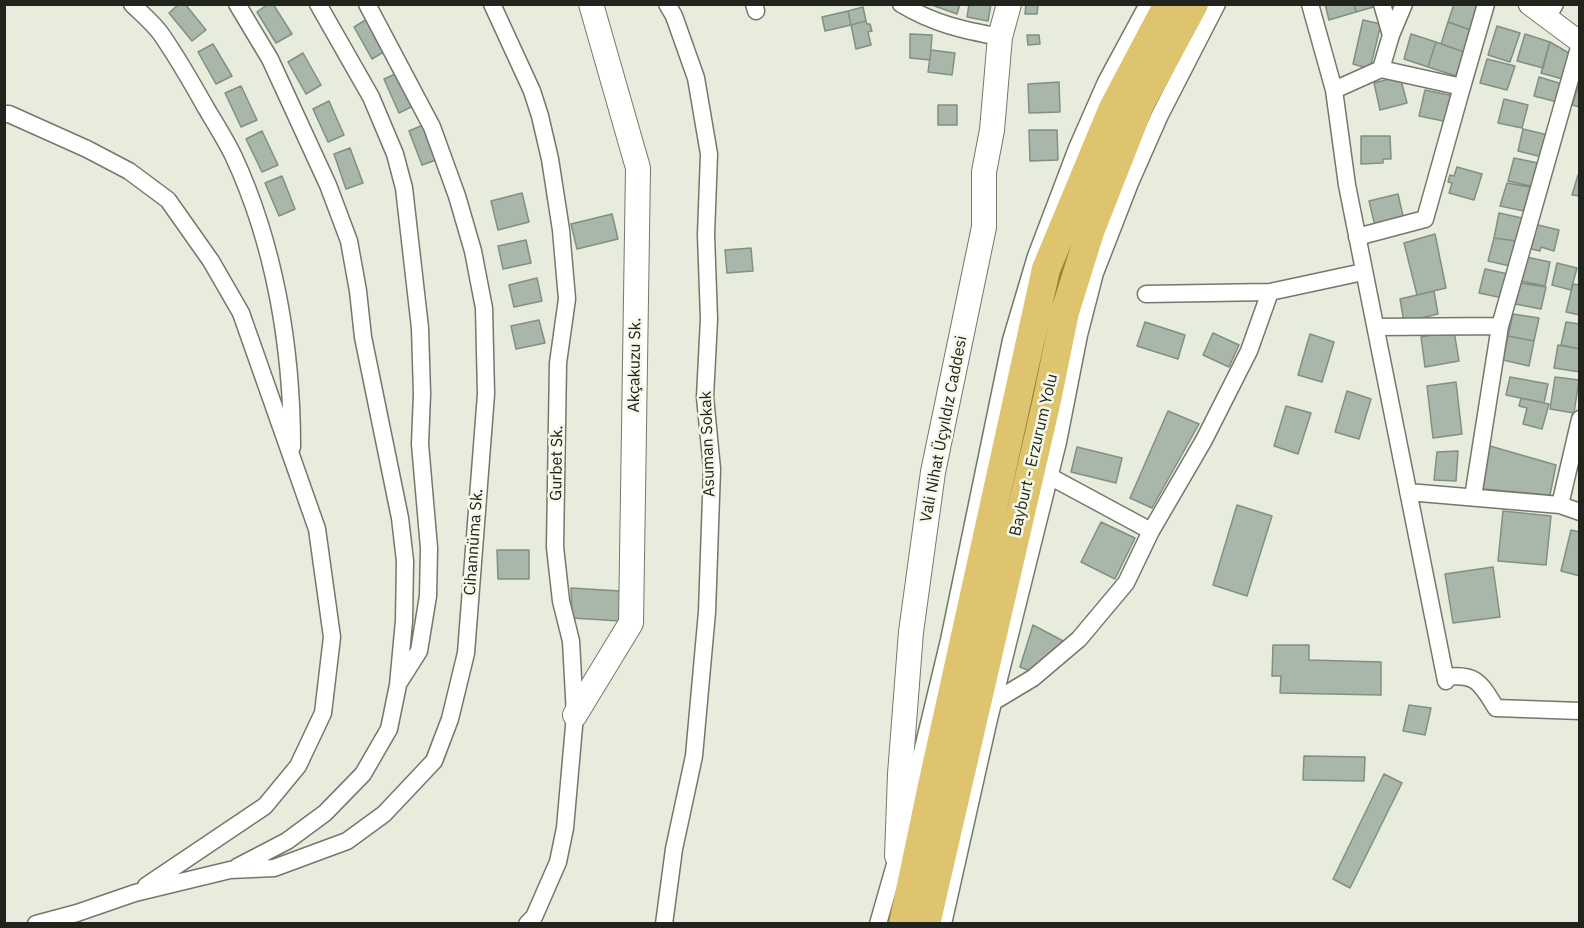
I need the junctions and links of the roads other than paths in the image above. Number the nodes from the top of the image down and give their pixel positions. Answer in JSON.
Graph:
{"nodes":[{"id":1,"x":132,"y":4,"type":"edge"},
{"id":2,"x":237,"y":4,"type":"edge"},
{"id":3,"x":318,"y":4,"type":"edge"},
{"id":4,"x":367,"y":4,"type":"edge"},
{"id":5,"x":492,"y":4,"type":"edge"},
{"id":6,"x":591,"y":4,"type":"edge"},
{"id":7,"x":667,"y":4,"type":"edge"},
{"id":8,"x":901,"y":4,"type":"edge"},
{"id":9,"x":1009,"y":4,"type":"edge"},
{"id":10,"x":1148,"y":4,"type":"edge"},
{"id":11,"x":1168,"y":4,"type":"edge"},
{"id":12,"x":1194,"y":4,"type":"edge"},
{"id":13,"x":1218,"y":4,"type":"edge"},
{"id":14,"x":1310,"y":4,"type":"edge"},
{"id":15,"x":1382,"y":4,"type":"edge"},
{"id":16,"x":1404,"y":4,"type":"edge"},
{"id":17,"x":1486,"y":4,"type":"edge"},
{"id":18,"x":1529,"y":4,"type":"edge"},
{"id":19,"x":1551,"y":11,"type":"edge"},
{"id":20,"x":1391,"y":35,"type":"junction"},
{"id":21,"x":1000,"y":37,"type":"junction"},
{"id":22,"x":1580,"y":43,"type":"edge"},
{"id":23,"x":1382,"y":69,"type":"junction"},
{"id":24,"x":1462,"y":87,"type":"junction"},
{"id":25,"x":1334,"y":90,"type":"junction"},
{"id":26,"x":6,"y":113,"type":"edge"},
{"id":27,"x":1357,"y":237,"type":"junction"},
{"id":28,"x":1364,"y":272,"type":"junction"},
{"id":29,"x":1270,"y":292,"type":"junction"},
{"id":30,"x":1146,"y":294,"type":"dead end"},
{"id":31,"x":1500,"y":326,"type":"junction"},
{"id":32,"x":1377,"y":327,"type":"junction"},
{"id":33,"x":1580,"y":419,"type":"edge"},
{"id":34,"x":292,"y":460,"type":"junction"},
{"id":35,"x":1049,"y":476,"type":"junction"},
{"id":36,"x":1408,"y":492,"type":"junction"},
{"id":37,"x":1473,"y":497,"type":"junction"},
{"id":38,"x":1560,"y":505,"type":"junction"},
{"id":39,"x":1580,"y":512,"type":"edge"},
{"id":40,"x":1151,"y":531,"type":"junction"},
{"id":41,"x":398,"y":685,"type":"junction"},
{"id":42,"x":993,"y":702,"type":"junction"},
{"id":43,"x":1580,"y":711,"type":"edge"},
{"id":44,"x":575,"y":715,"type":"junction"},
{"id":45,"x":897,"y":856,"type":"junction"},
{"id":46,"x":230,"y":870,"type":"junction"},
{"id":47,"x":135,"y":893,"type":"junction"},
{"id":48,"x":36,"y":924,"type":"edge"},
{"id":49,"x":527,"y":924,"type":"edge"},
{"id":50,"x":664,"y":924,"type":"edge"},
{"id":51,"x":878,"y":924,"type":"edge"},
{"id":52,"x":903,"y":924,"type":"edge"},
{"id":53,"x":926,"y":924,"type":"edge"},
{"id":54,"x":943,"y":924,"type":"edge"}],
"edges":[{"from":1,"to":34,"type":"street"},
{"from":2,"to":41,"type":"street"},
{"from":3,"to":41,"type":"street"},
{"from":4,"to":46,"type":"street","name":"Cihannüma Sk."},
{"from":5,"to":44,"type":"street","name":"Gurbet Sk."},
{"from":6,"to":44,"type":"main road","name":"Akçakuzu Sk."},
{"from":7,"to":50,"type":"street","name":"Asuman Sokak"},
{"from":8,"to":21,"type":"street"},
{"from":9,"to":21,"type":"main road","name":"Vali Nihat Üçyıldız Caddesi"},
{"from":10,"to":45,"type":"street"},
{"from":11,"to":52,"type":"highway","name":"Bayburt - Erzurum Yolu"},
{"from":12,"to":53,"type":"highway","name":"Bayburt - Erzurum Yolu"},
{"from":13,"to":35,"type":"street"},
{"from":14,"to":25,"type":"street"},
{"from":15,"to":20,"type":"street"},
{"from":16,"to":20,"type":"street"},
{"from":17,"to":24,"type":"street"},
{"from":18,"to":19,"type":"street"},
{"from":19,"to":22,"type":"street"},
{"from":20,"to":23,"type":"street"},
{"from":21,"to":45,"type":"main road","name":"Vali Nihat Üçyıldız Caddesi"},
{"from":22,"to":31,"type":"street"},
{"from":23,"to":24,"type":"street"},
{"from":23,"to":25,"type":"street"},
{"from":24,"to":27,"type":"street"},
{"from":25,"to":27,"type":"street"},
{"from":26,"to":34,"type":"street"},
{"from":27,"to":28,"type":"street"},
{"from":28,"to":29,"type":"street"},
{"from":28,"to":32,"type":"street"},
{"from":29,"to":30,"type":"street"},
{"from":29,"to":40,"type":"street"},
{"from":31,"to":32,"type":"street"},
{"from":31,"to":37,"type":"street"},
{"from":32,"to":36,"type":"street"},
{"from":33,"to":38,"type":"street"},
{"from":34,"to":47,"type":"street"},
{"from":35,"to":40,"type":"street"},
{"from":35,"to":42,"type":"street"},
{"from":36,"to":37,"type":"street"},
{"from":36,"to":43,"type":"street"},
{"from":37,"to":38,"type":"street"},
{"from":38,"to":39,"type":"street"},
{"from":40,"to":42,"type":"street"},
{"from":41,"to":46,"type":"street"},
{"from":42,"to":54,"type":"street"},
{"from":44,"to":49,"type":"street","name":"Gurbet Sk."},
{"from":45,"to":51,"type":"street"},
{"from":46,"to":47,"type":"street","name":"Cihannüma Sk."},
{"from":47,"to":48,"type":"street"}]}
